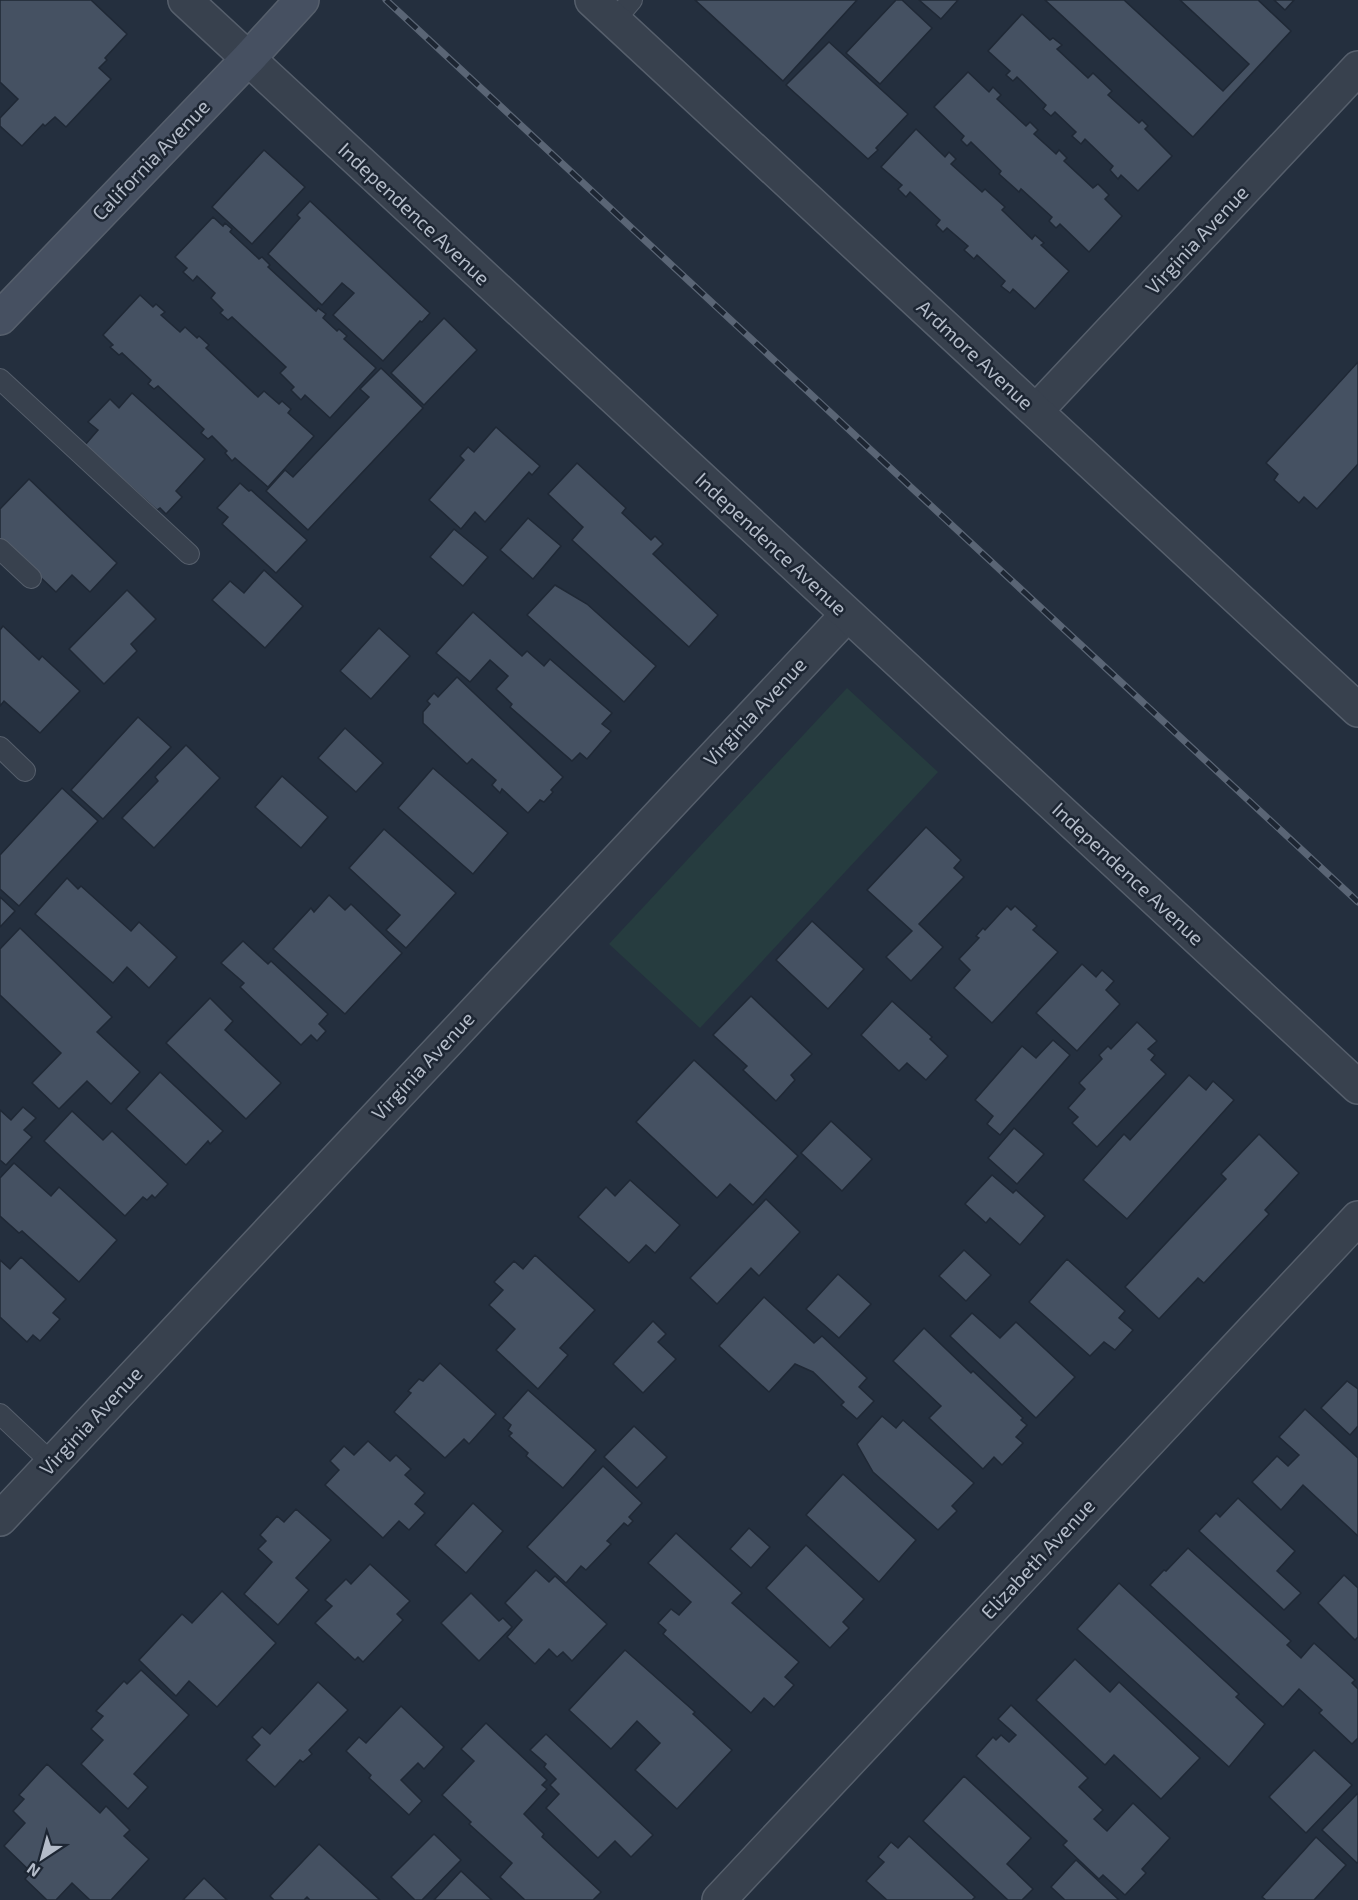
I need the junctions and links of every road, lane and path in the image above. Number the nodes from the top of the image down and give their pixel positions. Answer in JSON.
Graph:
{"nodes":[{"id":1,"x":185,"y":0,"type":"edge"},
{"id":2,"x":302,"y":0,"type":"edge"},
{"id":3,"x":612,"y":7,"type":"edge"},
{"id":4,"x":248,"y":59,"type":"junction"},
{"id":5,"x":1358,"y":68,"type":"edge"},
{"id":6,"x":0,"y":318,"type":"edge"},
{"id":7,"x":0,"y":379,"type":"edge"},
{"id":8,"x":1036,"y":411,"type":"junction"},
{"id":9,"x":0,"y":549,"type":"edge"},
{"id":10,"x":189,"y":554,"type":"dead end"},
{"id":11,"x":31,"y":578,"type":"dead end"},
{"id":12,"x":847,"y":615,"type":"junction"},
{"id":13,"x":1358,"y":710,"type":"edge"},
{"id":14,"x":0,"y":747,"type":"edge"},
{"id":15,"x":25,"y":771,"type":"dead end"},
{"id":16,"x":1358,"y":1087,"type":"edge"},
{"id":17,"x":1358,"y":1218,"type":"edge"},
{"id":18,"x":0,"y":1414,"type":"edge"},
{"id":19,"x":52,"y":1463,"type":"junction"},
{"id":20,"x":0,"y":1519,"type":"edge"},
{"id":21,"x":719,"y":1900,"type":"edge"}],
"edges":[{"from":1,"to":4,"type":"street","name":"Independence Avenue"},
{"from":2,"to":4,"type":"main road","name":"California Avenue"},
{"from":3,"to":8,"type":"street","name":"Ardmore Avenue"},
{"from":4,"to":6,"type":"main road","name":"California Avenue"},
{"from":4,"to":12,"type":"street","name":"Independence Avenue"},
{"from":5,"to":8,"type":"street","name":"Virginia Avenue"},
{"from":7,"to":10,"type":"lane"},
{"from":8,"to":13,"type":"street","name":"Ardmore Avenue"},
{"from":9,"to":11,"type":"lane"},
{"from":12,"to":16,"type":"street","name":"Independence Avenue"},
{"from":12,"to":19,"type":"street","name":"Virginia Avenue"},
{"from":14,"to":15,"type":"lane"},
{"from":17,"to":21,"type":"street","name":"Elizabeth Avenue"},
{"from":18,"to":19,"type":"lane"},
{"from":19,"to":20,"type":"street","name":"Virginia Avenue"}]}
